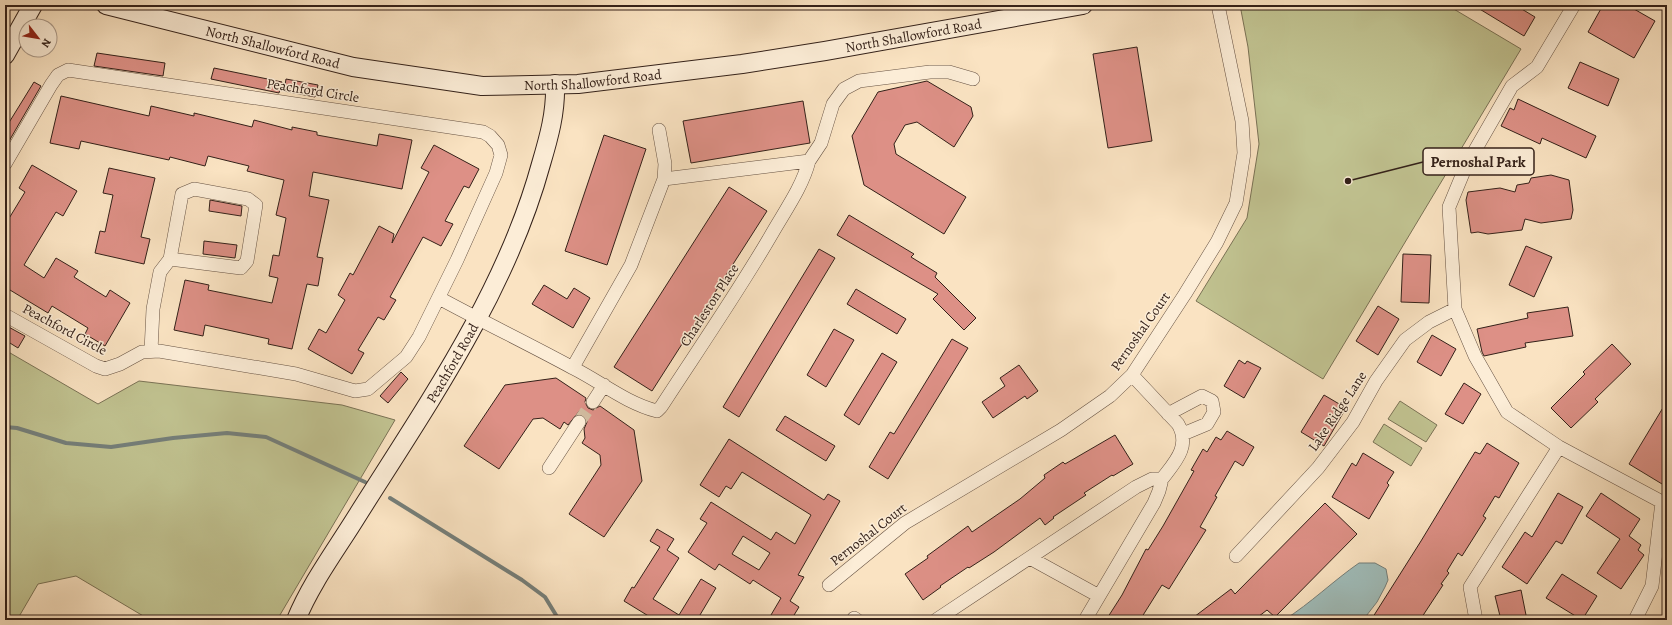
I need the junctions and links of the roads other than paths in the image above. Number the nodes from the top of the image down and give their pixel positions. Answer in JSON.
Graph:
{"nodes":[{"id":1,"x":33,"y":5,"type":"edge"},
{"id":2,"x":106,"y":5,"type":"edge"},
{"id":3,"x":1084,"y":5,"type":"edge"},
{"id":4,"x":1218,"y":5,"type":"edge"},
{"id":5,"x":1574,"y":5,"type":"edge"},
{"id":6,"x":5,"y":55,"type":"edge"},
{"id":7,"x":972,"y":79,"type":"dead end"},
{"id":8,"x":555,"y":84,"type":"junction"},
{"id":9,"x":659,"y":130,"type":"dead end"},
{"id":10,"x":809,"y":160,"type":"junction"},
{"id":11,"x":5,"y":164,"type":"edge"},
{"id":12,"x":664,"y":179,"type":"junction"},
{"id":13,"x":170,"y":259,"type":"junction"},
{"id":14,"x":439,"y":298,"type":"junction"},
{"id":15,"x":1455,"y":309,"type":"junction"},
{"id":16,"x":5,"y":316,"type":"edge"},
{"id":17,"x":478,"y":319,"type":"junction"},
{"id":18,"x":151,"y":351,"type":"junction"},
{"id":19,"x":573,"y":368,"type":"junction"},
{"id":20,"x":1132,"y":375,"type":"junction"},
{"id":21,"x":604,"y":385,"type":"junction"},
{"id":22,"x":592,"y":402,"type":"tunnel mouth"},
{"id":23,"x":1168,"y":414,"type":"junction"},
{"id":24,"x":579,"y":422,"type":"tunnel mouth"},
{"id":25,"x":1183,"y":434,"type":"junction"},
{"id":26,"x":1559,"y":447,"type":"junction"},
{"id":27,"x":549,"y":468,"type":"dead end"},
{"id":28,"x":1162,"y":479,"type":"junction"},
{"id":29,"x":1236,"y":556,"type":"dead end"},
{"id":30,"x":1030,"y":558,"type":"junction"},
{"id":31,"x":829,"y":585,"type":"dead end"},
{"id":32,"x":1099,"y":596,"type":"junction"},
{"id":33,"x":296,"y":620,"type":"edge"},
{"id":34,"x":936,"y":620,"type":"edge"},
{"id":35,"x":1085,"y":620,"type":"edge"},
{"id":36,"x":1476,"y":620,"type":"edge"},
{"id":37,"x":1635,"y":620,"type":"edge"}],
"edges":[{"from":1,"to":6,"type":"street"},
{"from":2,"to":8,"type":"street","name":"North Shallowford Road"},
{"from":3,"to":8,"type":"street","name":"North Shallowford Road"},
{"from":4,"to":20,"type":"street","name":"Pernoshal Court"},
{"from":5,"to":15,"type":"street"},
{"from":7,"to":10,"type":"street","name":"Charleston Place"},
{"from":8,"to":17,"type":"street","name":"Peachford Road"},
{"from":9,"to":12,"type":"street"},
{"from":10,"to":12,"type":"street"},
{"from":10,"to":21,"type":"street","name":"Charleston Place"},
{"from":11,"to":14,"type":"street","name":"Peachford Circle"},
{"from":12,"to":19,"type":"street"},
{"from":13,"to":13,"type":"street"},
{"from":13,"to":18,"type":"street"},
{"from":14,"to":17,"type":"street"},
{"from":14,"to":18,"type":"street","name":"Peachford Circle"},
{"from":15,"to":26,"type":"street"},
{"from":15,"to":29,"type":"street","name":"Lake Ridge Lane"},
{"from":16,"to":18,"type":"street","name":"Peachford Circle"},
{"from":17,"to":19,"type":"street","name":"Charleston Place"},
{"from":17,"to":33,"type":"street","name":"Peachford Road"},
{"from":19,"to":21,"type":"street","name":"Charleston Place"},
{"from":20,"to":23,"type":"street"},
{"from":20,"to":31,"type":"street","name":"Pernoshal Court"},
{"from":21,"to":22,"type":"street"},
{"from":23,"to":25,"type":"street"},
{"from":23,"to":25,"type":"street"},
{"from":24,"to":27,"type":"street"},
{"from":25,"to":28,"type":"street"},
{"from":26,"to":36,"type":"street"},
{"from":26,"to":37,"type":"street"},
{"from":28,"to":30,"type":"street"},
{"from":28,"to":32,"type":"street"},
{"from":30,"to":32,"type":"street"},
{"from":30,"to":34,"type":"street"},
{"from":32,"to":35,"type":"street"}]}
